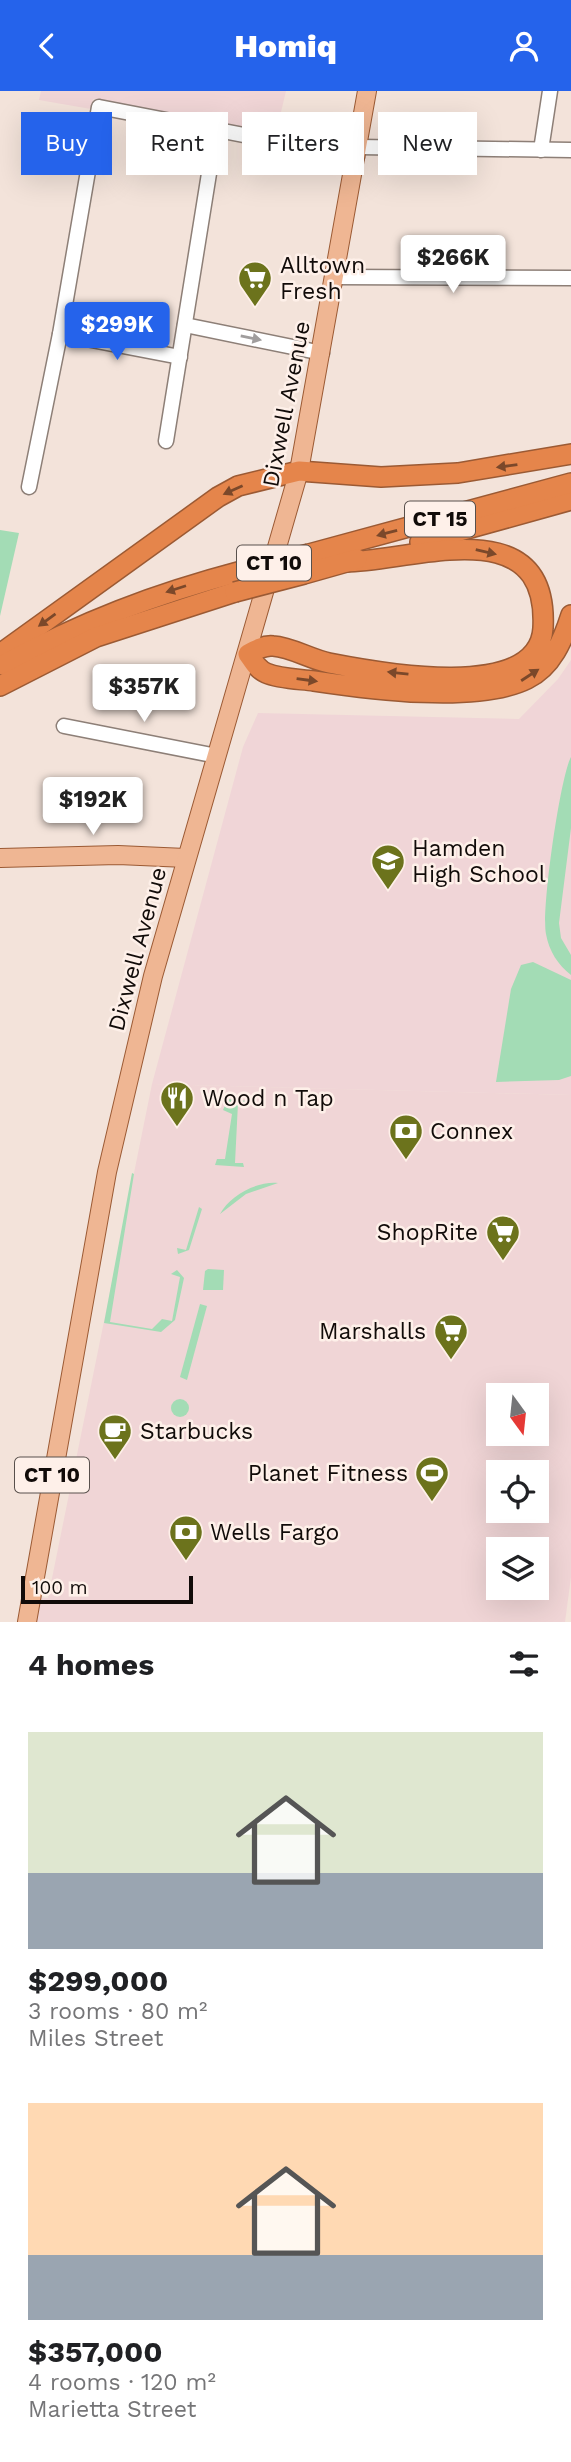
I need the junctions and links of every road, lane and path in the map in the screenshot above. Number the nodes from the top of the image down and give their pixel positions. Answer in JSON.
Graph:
{"nodes":[{"id":1,"x":367,"y":91,"type":"edge"},
{"id":2,"x":550,"y":91,"type":"edge"},
{"id":3,"x":126,"y":112,"type":"edge"},
{"id":4,"x":364,"y":112,"type":"edge"},
{"id":5,"x":541,"y":150,"type":"junction"},
{"id":6,"x":571,"y":150,"type":"edge"},
{"id":7,"x":364,"y":152,"type":"edge"},
{"id":8,"x":209,"y":175,"type":"edge"},
{"id":9,"x":354,"y":175,"type":"edge"},
{"id":10,"x":335,"y":277,"type":"junction"},
{"id":11,"x":571,"y":278,"type":"edge"},
{"id":12,"x":185,"y":325,"type":"junction"},
{"id":13,"x":60,"y":334,"type":"junction"},
{"id":14,"x":322,"y":353,"type":"junction"},
{"id":15,"x":180,"y":357,"type":"junction"},
{"id":16,"x":166,"y":442,"type":"dead end"},
{"id":17,"x":571,"y":454,"type":"edge"},
{"id":18,"x":299,"y":471,"type":"junction"},
{"id":19,"x":571,"y":483,"type":"edge"},
{"id":20,"x":29,"y":487,"type":"dead end"},
{"id":21,"x":571,"y":500,"type":"edge"},
{"id":22,"x":346,"y":562,"type":"junction"},
{"id":23,"x":571,"y":615,"type":"edge"},
{"id":24,"x":0,"y":653,"type":"edge"},
{"id":25,"x":248,"y":654,"type":"junction"},
{"id":26,"x":0,"y":666,"type":"edge"},
{"id":27,"x":0,"y":687,"type":"edge"},
{"id":28,"x":64,"y":726,"type":"dead end"},
{"id":29,"x":217,"y":756,"type":"junction"},
{"id":30,"x":0,"y":858,"type":"edge"},
{"id":31,"x":186,"y":858,"type":"junction"},
{"id":32,"x":27,"y":1622,"type":"edge"}],
"edges":[{"from":1,"to":4,"type":"main road","name":"Dixwell Avenue","number":"CT 10"},
{"from":2,"to":5,"type":"street"},
{"from":3,"to":13,"type":"street"},
{"from":5,"to":6,"type":"street"},
{"from":5,"to":7,"type":"street"},
{"from":8,"to":12,"type":"street"},
{"from":9,"to":10,"type":"main road","name":"Dixwell Avenue","number":"CT 10"},
{"from":10,"to":11,"type":"street"},
{"from":10,"to":14,"type":"main road","name":"Dixwell Avenue","number":"CT 10"},
{"from":12,"to":14,"type":"street","one_way":true},
{"from":12,"to":15,"type":"street"},
{"from":13,"to":15,"type":"street"},
{"from":13,"to":20,"type":"street"},
{"from":14,"to":18,"type":"main road","name":"Dixwell Avenue","number":"CT 10"},
{"from":15,"to":16,"type":"street"},
{"from":17,"to":18,"type":"highway","one_way":true},
{"from":18,"to":24,"type":"highway","one_way":true},
{"from":18,"to":25,"type":"main road","name":"Dixwell Avenue","number":"CT 10"},
{"from":19,"to":26,"type":"highway","number":"CT 15","one_way":true,"bridge":true},
{"from":21,"to":22,"type":"highway","number":"CT 15"},
{"from":22,"to":25,"type":"highway","one_way":true},
{"from":22,"to":27,"type":"highway","number":"CT 15","bridge":true},
{"from":25,"to":23,"type":"highway","one_way":true},
{"from":25,"to":29,"type":"main road","name":"Dixwell Avenue","number":"CT 10"},
{"from":28,"to":29,"type":"street"},
{"from":29,"to":31,"type":"main road","name":"Dixwell Avenue","number":"CT 10"},
{"from":30,"to":31,"type":"main road"},
{"from":31,"to":32,"type":"main road","name":"Dixwell Avenue","number":"CT 10"}]}
